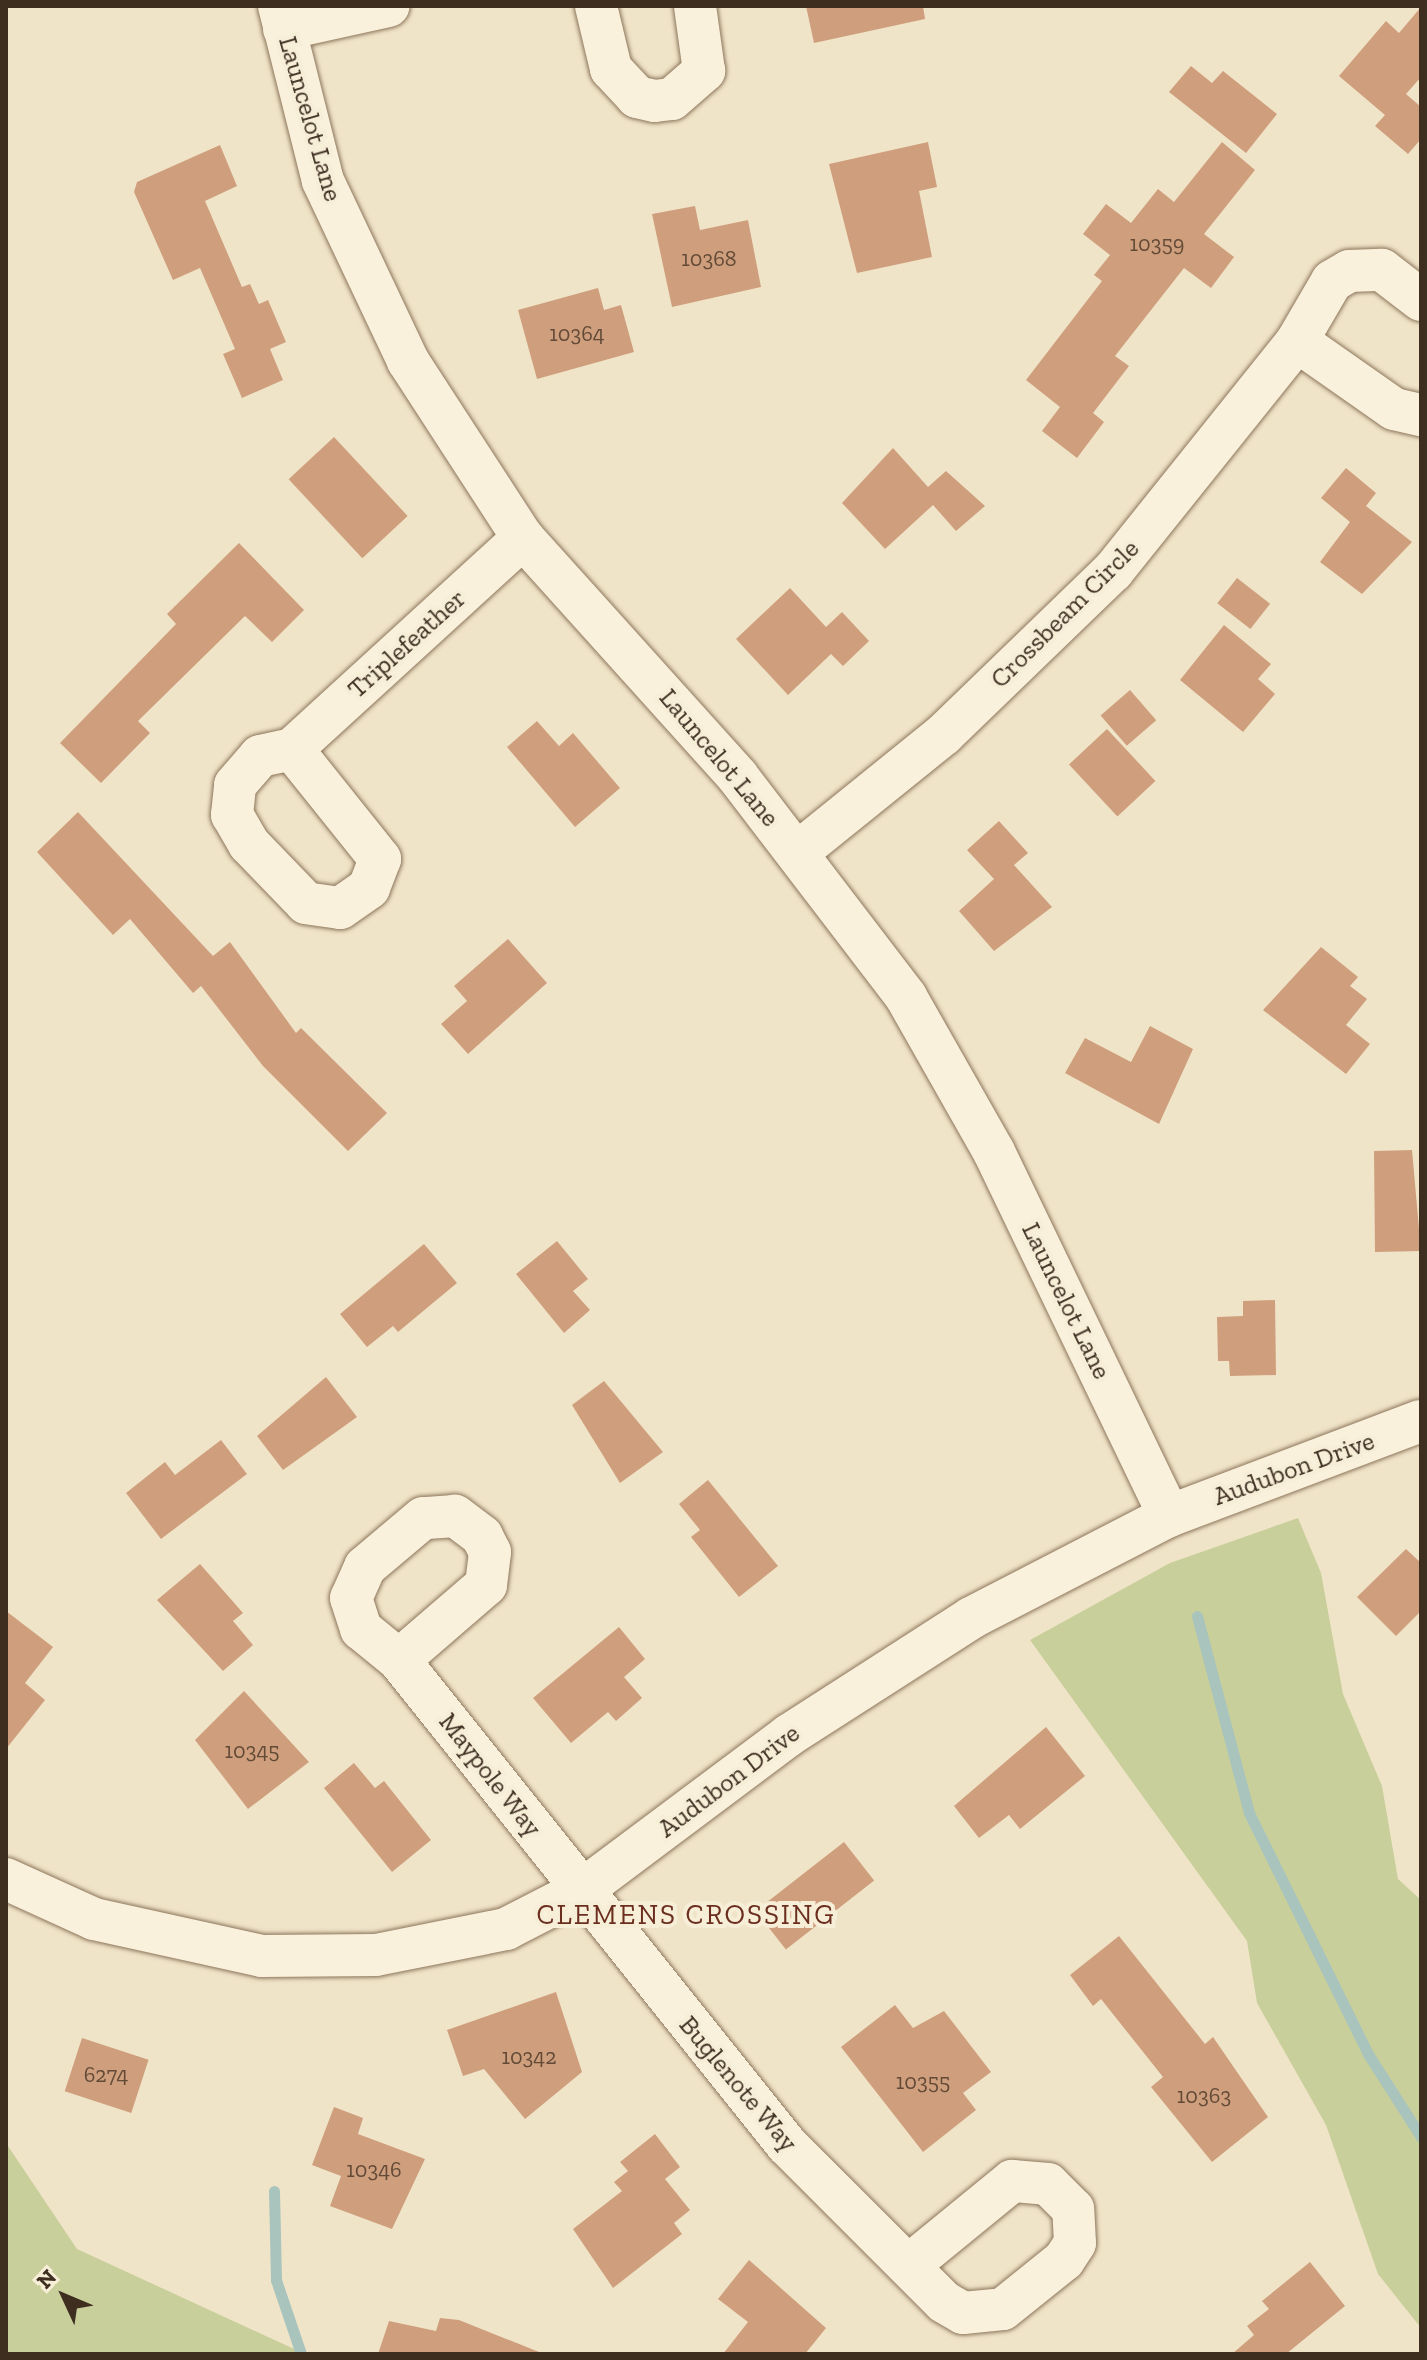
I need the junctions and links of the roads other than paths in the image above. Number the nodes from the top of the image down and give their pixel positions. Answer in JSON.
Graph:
{"nodes":[{"id":1,"x":389,"y":6,"type":"edge"},
{"id":2,"x":596,"y":6,"type":"edge"},
{"id":3,"x":695,"y":6,"type":"edge"},
{"id":4,"x":281,"y":18,"type":"edge"},
{"id":5,"x":1421,"y":300,"type":"edge"},
{"id":6,"x":1297,"y":341,"type":"junction"},
{"id":7,"x":1421,"y":415,"type":"edge"},
{"id":8,"x":523,"y":538,"type":"junction"},
{"id":9,"x":292,"y":749,"type":"dead end"},
{"id":10,"x":798,"y":852,"type":"junction"},
{"id":11,"x":1421,"y":1421,"type":"edge"},
{"id":12,"x":1169,"y":1516,"type":"junction"},
{"id":13,"x":399,"y":1660,"type":"dead end"},
{"id":14,"x":6,"y":1879,"type":"edge"},
{"id":15,"x":582,"y":1890,"type":"junction"},
{"id":16,"x":908,"y":2266,"type":"dead end"}],
"edges":[{"from":1,"to":4,"type":"street"},
{"from":2,"to":3,"type":"street"},
{"from":4,"to":8,"type":"street","name":"Launcelot Lane"},
{"from":5,"to":6,"type":"street","name":"Crossbeam Circle"},
{"from":6,"to":7,"type":"street"},
{"from":6,"to":10,"type":"street","name":"Crossbeam Circle"},
{"from":8,"to":9,"type":"street","name":"Triplefeather"},
{"from":8,"to":10,"type":"street","name":"Launcelot Lane"},
{"from":10,"to":12,"type":"street","name":"Launcelot Lane"},
{"from":11,"to":12,"type":"street","name":"Audubon Drive"},
{"from":12,"to":15,"type":"street","name":"Audubon Drive"},
{"from":13,"to":15,"type":"street","name":"Maypole Way"},
{"from":14,"to":15,"type":"street","name":"Audubon Drive"},
{"from":15,"to":16,"type":"street","name":"Buglenote Way"}]}
